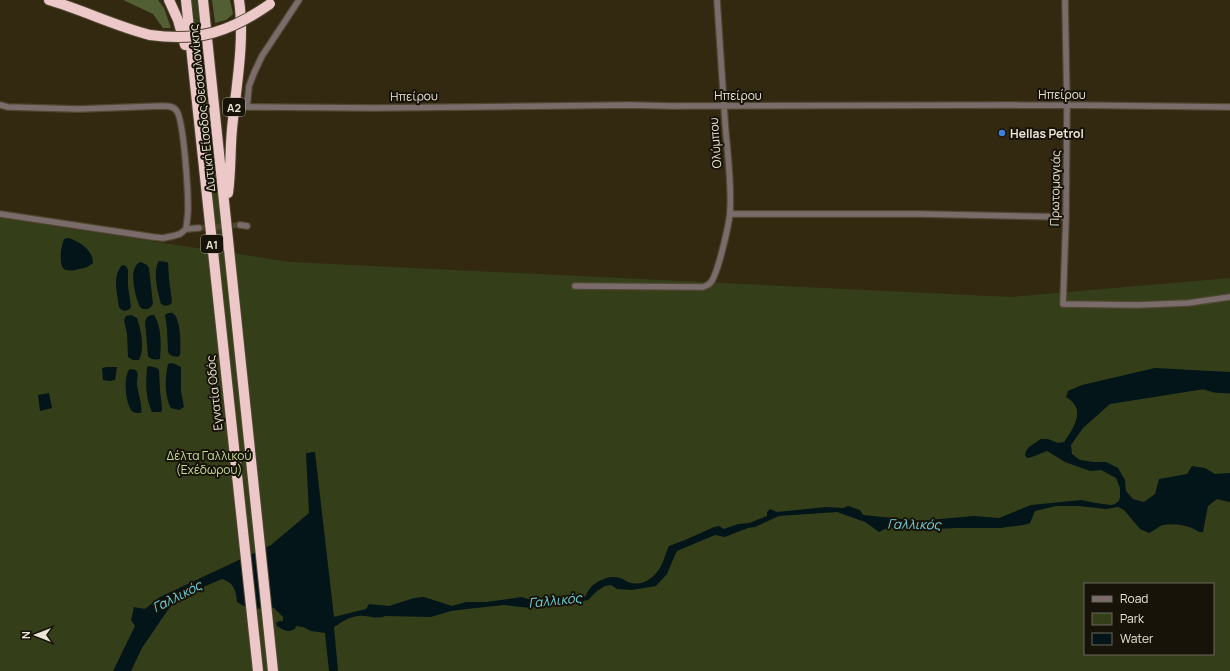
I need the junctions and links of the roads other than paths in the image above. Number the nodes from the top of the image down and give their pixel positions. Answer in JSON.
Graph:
{"nodes":[{"id":1,"x":49,"y":0,"type":"edge"},
{"id":2,"x":169,"y":0,"type":"edge"},
{"id":3,"x":186,"y":0,"type":"edge"},
{"id":4,"x":203,"y":0,"type":"edge"},
{"id":5,"x":239,"y":0,"type":"edge"},
{"id":6,"x":299,"y":0,"type":"edge"},
{"id":7,"x":717,"y":0,"type":"edge"},
{"id":8,"x":1066,"y":0,"type":"edge"},
{"id":9,"x":272,"y":2,"type":"edge"},
{"id":10,"x":0,"y":105,"type":"edge"},
{"id":11,"x":1067,"y":105,"type":"junction"},
{"id":12,"x":724,"y":106,"type":"junction"},
{"id":13,"x":1230,"y":106,"type":"edge"},
{"id":14,"x":198,"y":111,"type":"junction"},
{"id":15,"x":226,"y":213,"type":"junction"},
{"id":16,"x":0,"y":214,"type":"edge"},
{"id":17,"x":730,"y":214,"type":"junction"},
{"id":18,"x":1066,"y":217,"type":"junction"},
{"id":19,"x":240,"y":225,"type":"tunnel mouth"},
{"id":20,"x":247,"y":226,"type":"dead end"},
{"id":21,"x":199,"y":228,"type":"tunnel mouth"},
{"id":22,"x":186,"y":230,"type":"junction"},
{"id":23,"x":575,"y":286,"type":"dead end"},
{"id":24,"x":1230,"y":297,"type":"edge"},
{"id":25,"x":273,"y":670,"type":"edge"},
{"id":26,"x":258,"y":671,"type":"edge"}],
"edges":[{"from":1,"to":9,"type":"highway","bridge":true},
{"from":2,"to":14,"type":"highway"},
{"from":3,"to":14,"type":"highway","name":"Δυτική Είσοδος Θεσσαλονίκης","number":"Α1"},
{"from":4,"to":15,"type":"highway","name":"Δυτική Είσοδος Θεσσαλονίκης","number":"Α1"},
{"from":5,"to":15,"type":"highway","number":"Α2"},
{"from":6,"to":12,"type":"street","name":"Ηπείρου"},
{"from":7,"to":12,"type":"street","name":"Ολύμπου"},
{"from":8,"to":11,"type":"street","name":"Πρωτομαγιάς"},
{"from":10,"to":22,"type":"street"},
{"from":11,"to":12,"type":"street","name":"Ηπείρου"},
{"from":11,"to":13,"type":"street","name":"Ηπείρου"},
{"from":11,"to":18,"type":"street","name":"Πρωτομαγιάς"},
{"from":12,"to":17,"type":"street","name":"Ολύμπου"},
{"from":14,"to":26,"type":"highway","name":"Εγνατία Οδός","number":"Α1"},
{"from":15,"to":25,"type":"highway","number":"Α1"},
{"from":16,"to":22,"type":"street"},
{"from":17,"to":18,"type":"street"},
{"from":17,"to":23,"type":"street","name":"Ολύμπου"},
{"from":18,"to":24,"type":"street","name":"Πρωτομαγιάς"},
{"from":19,"to":20,"type":"street"},
{"from":21,"to":22,"type":"street"}]}
